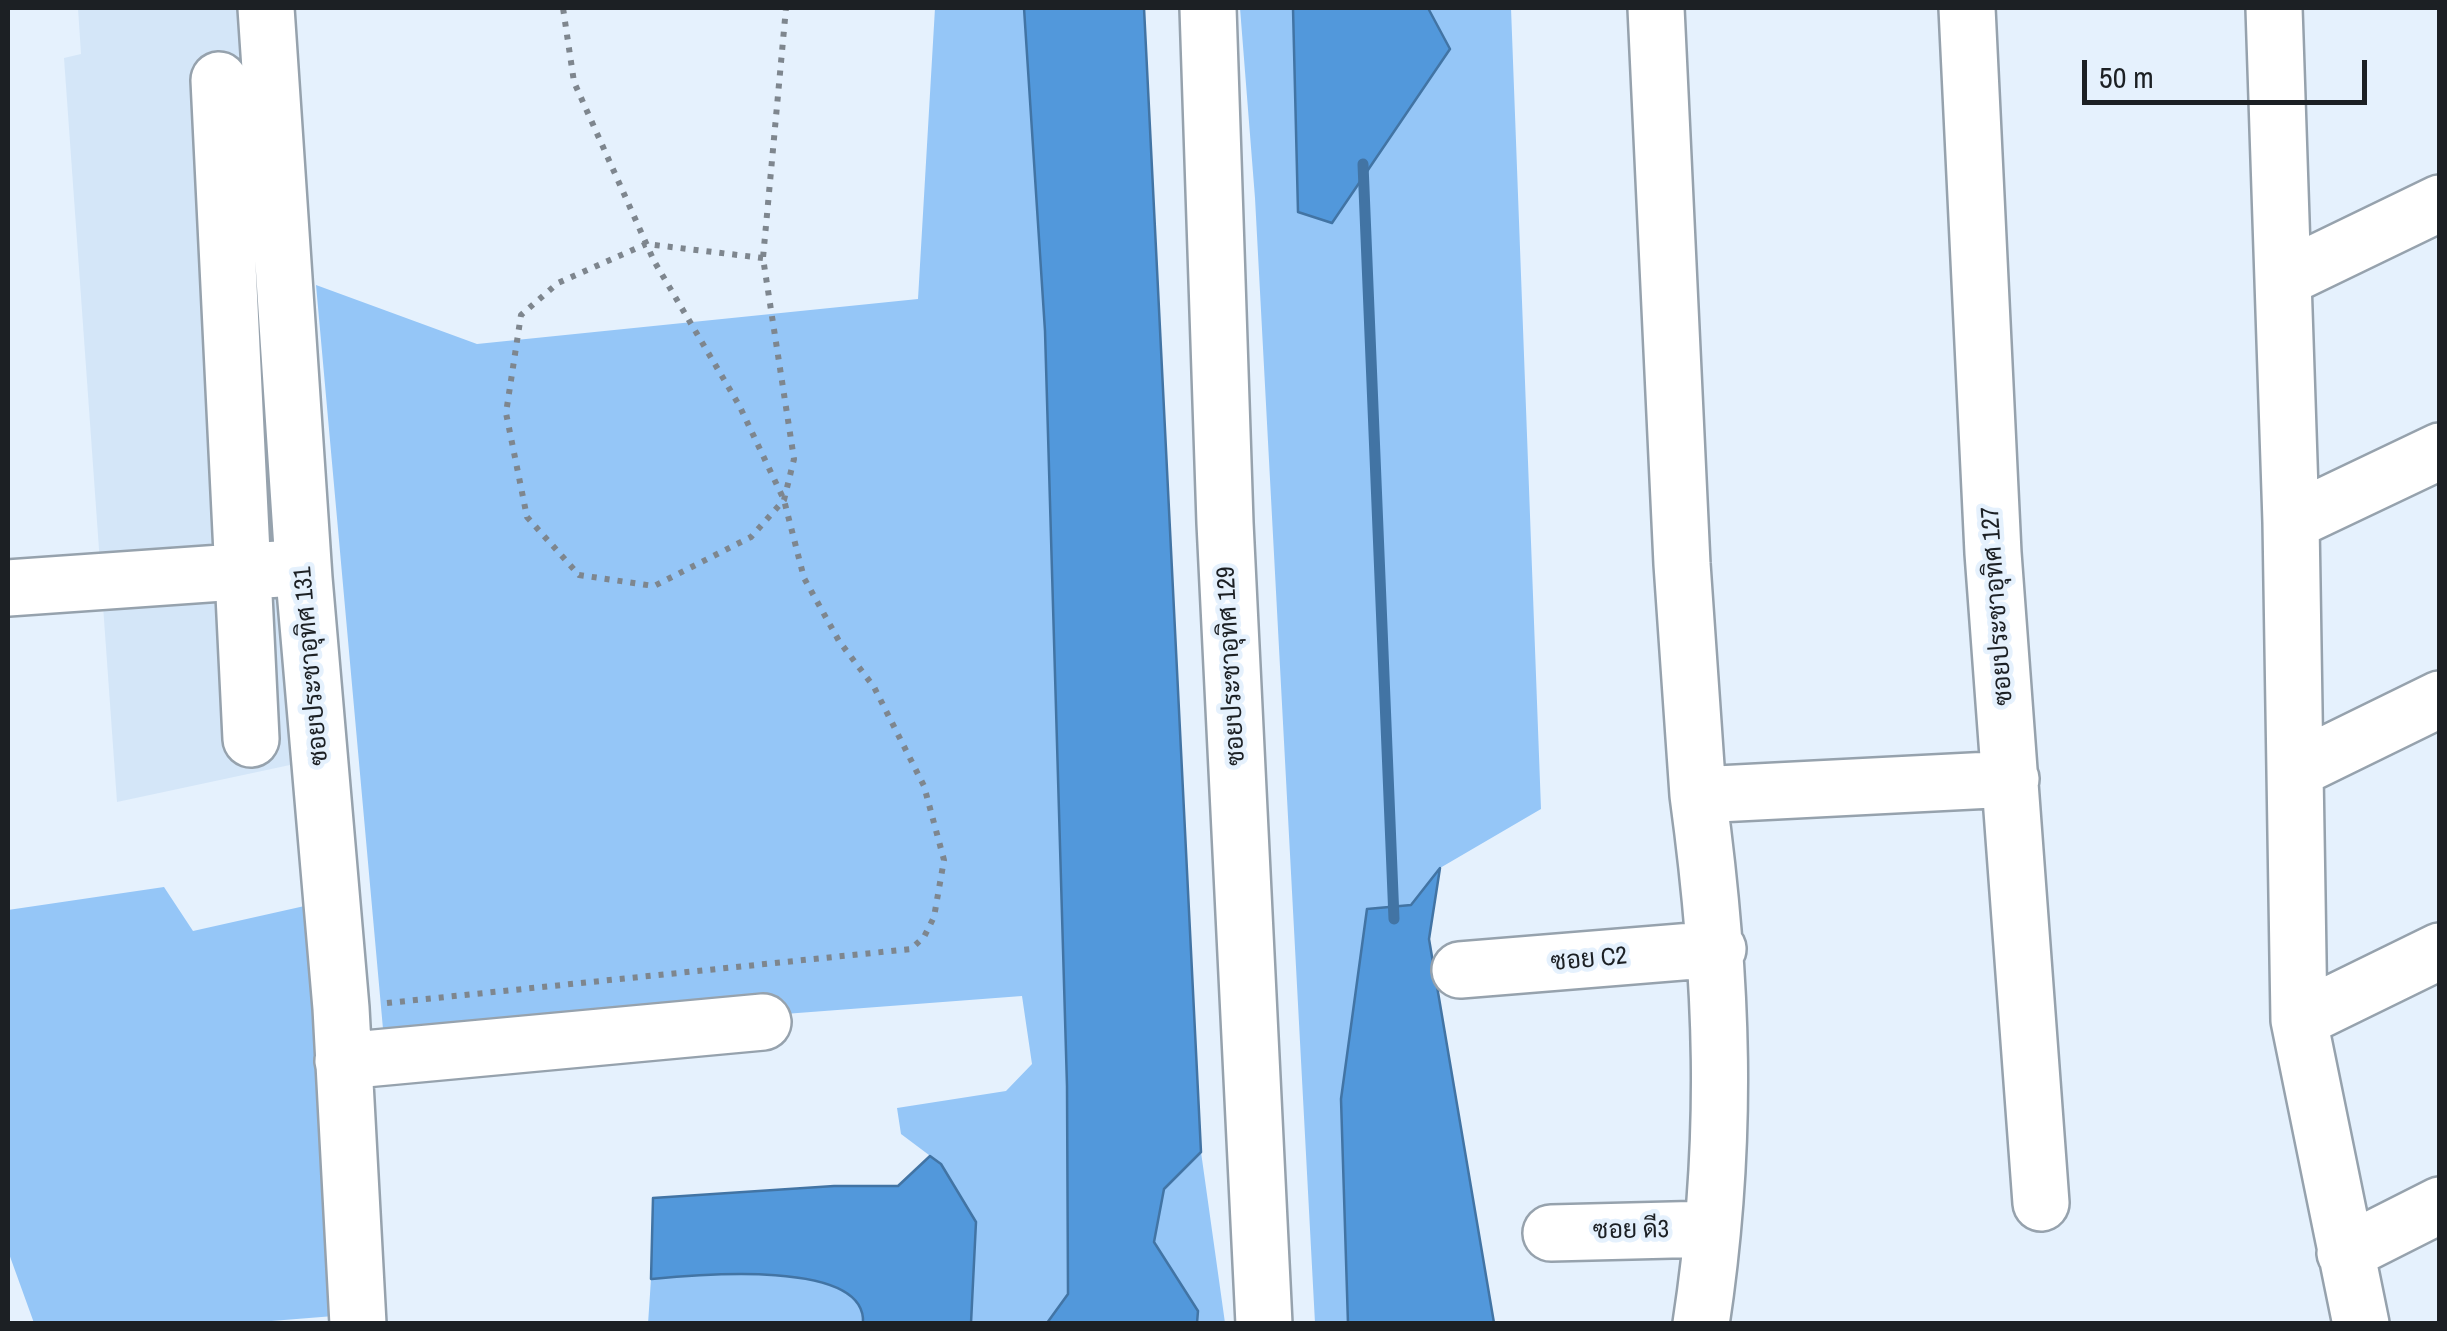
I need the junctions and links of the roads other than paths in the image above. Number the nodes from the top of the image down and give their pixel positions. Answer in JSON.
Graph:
{"nodes":[{"id":1,"x":1208,"y":8,"type":"edge"},
{"id":2,"x":1656,"y":8,"type":"edge"},
{"id":3,"x":1967,"y":8,"type":"edge"},
{"id":4,"x":2274,"y":8,"type":"edge"},
{"id":5,"x":255,"y":11,"type":"edge"},
{"id":6,"x":219,"y":80,"type":"dead end"},
{"id":7,"x":2440,"y":203,"type":"edge"},
{"id":8,"x":2286,"y":278,"type":"junction"},
{"id":9,"x":2440,"y":451,"type":"edge"},
{"id":10,"x":2291,"y":522,"type":"junction"},
{"id":11,"x":304,"y":567,"type":"junction"},
{"id":12,"x":241,"y":570,"type":"junction"},
{"id":13,"x":8,"y":588,"type":"edge"},
{"id":14,"x":2440,"y":699,"type":"edge"},
{"id":15,"x":251,"y":739,"type":"dead end"},
{"id":16,"x":2295,"y":770,"type":"junction"},
{"id":17,"x":2011,"y":779,"type":"junction"},
{"id":18,"x":1698,"y":795,"type":"junction"},
{"id":19,"x":1718,"y":950,"type":"junction"},
{"id":20,"x":2440,"y":951,"type":"edge"},
{"id":21,"x":1460,"y":970,"type":"dead end"},
{"id":22,"x":2298,"y":1020,"type":"junction"},
{"id":23,"x":762,"y":1022,"type":"dead end"},
{"id":24,"x":343,"y":1062,"type":"junction"},
{"id":25,"x":2041,"y":1203,"type":"dead end"},
{"id":26,"x":2440,"y":1205,"type":"edge"},
{"id":27,"x":1712,"y":1229,"type":"junction"},
{"id":28,"x":1550,"y":1232,"type":"dead end"},
{"id":29,"x":2345,"y":1253,"type":"junction"},
{"id":30,"x":358,"y":1324,"type":"edge"},
{"id":31,"x":1264,"y":1324,"type":"edge"},
{"id":32,"x":1702,"y":1324,"type":"edge"},
{"id":33,"x":2362,"y":1324,"type":"edge"}],
"edges":[{"from":1,"to":31,"type":"street","name":"ซอยประชาอุทิศ 129"},
{"from":2,"to":18,"type":"street"},
{"from":3,"to":17,"type":"street","name":"ซอยประชาอุทิศ 127"},
{"from":4,"to":8,"type":"street"},
{"from":5,"to":11,"type":"street","name":"ซอยประชาอุทิศ 131"},
{"from":6,"to":12,"type":"street"},
{"from":7,"to":8,"type":"street"},
{"from":8,"to":10,"type":"street"},
{"from":9,"to":10,"type":"street"},
{"from":10,"to":16,"type":"street"},
{"from":11,"to":12,"type":"street"},
{"from":11,"to":24,"type":"street","name":"ซอยประชาอุทิศ 131"},
{"from":12,"to":13,"type":"street"},
{"from":12,"to":15,"type":"street"},
{"from":14,"to":16,"type":"street"},
{"from":16,"to":22,"type":"street"},
{"from":17,"to":18,"type":"street"},
{"from":17,"to":25,"type":"street","name":"ซอยประชาอุทิศ 127"},
{"from":18,"to":19,"type":"street"},
{"from":19,"to":21,"type":"street","name":"ซอย C2"},
{"from":19,"to":27,"type":"street"},
{"from":20,"to":22,"type":"street"},
{"from":22,"to":29,"type":"street"},
{"from":23,"to":24,"type":"street"},
{"from":24,"to":30,"type":"street","name":"ซอยประชาอุทิศ 131"},
{"from":26,"to":29,"type":"street"},
{"from":27,"to":28,"type":"street","name":"ซอย ดี3"},
{"from":27,"to":32,"type":"street"},
{"from":29,"to":33,"type":"street"}]}
